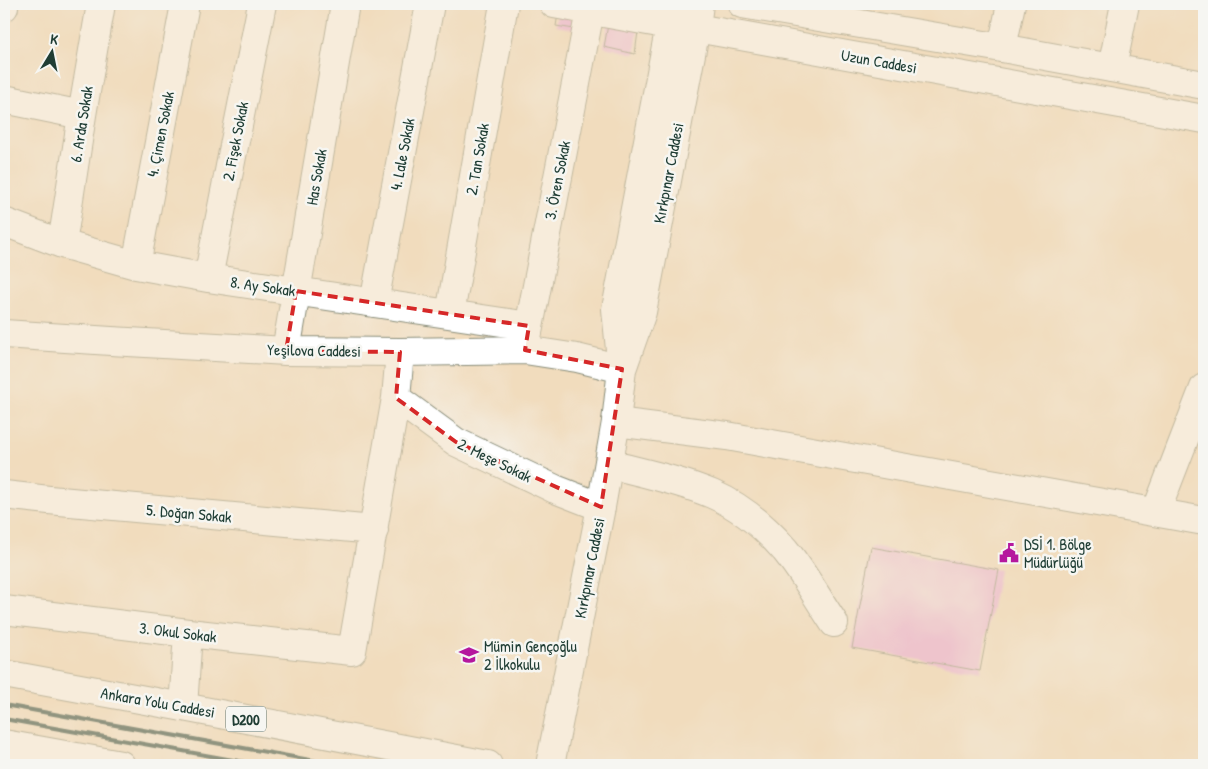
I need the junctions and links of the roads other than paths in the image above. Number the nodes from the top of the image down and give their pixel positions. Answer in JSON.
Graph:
{"nodes":[{"id":1,"x":101,"y":4,"type":"edge"},
{"id":2,"x":184,"y":4,"type":"edge"},
{"id":3,"x":262,"y":4,"type":"edge"},
{"id":4,"x":345,"y":4,"type":"edge"},
{"id":5,"x":430,"y":4,"type":"edge"},
{"id":6,"x":504,"y":4,"type":"edge"},
{"id":7,"x":554,"y":4,"type":"edge"},
{"id":8,"x":742,"y":4,"type":"edge"},
{"id":9,"x":1011,"y":4,"type":"edge"},
{"id":10,"x":1125,"y":4,"type":"edge"},
{"id":11,"x":590,"y":10,"type":"junction"},
{"id":12,"x":843,"y":12,"type":"edge"},
{"id":13,"x":685,"y":15,"type":"edge"},
{"id":14,"x":1002,"y":48,"type":"junction"},
{"id":15,"x":1112,"y":68,"type":"junction"},
{"id":16,"x":1204,"y":85,"type":"edge"},
{"id":17,"x":4,"y":99,"type":"edge"},
{"id":18,"x":82,"y":115,"type":"junction"},
{"id":19,"x":1204,"y":119,"type":"edge"},
{"id":20,"x":4,"y":222,"type":"edge"},
{"id":21,"x":62,"y":244,"type":"junction"},
{"id":22,"x":136,"y":265,"type":"junction"},
{"id":23,"x":208,"y":278,"type":"junction"},
{"id":24,"x":296,"y":291,"type":"junction"},
{"id":25,"x":374,"y":303,"type":"junction"},
{"id":26,"x":450,"y":314,"type":"junction"},
{"id":27,"x":4,"y":334,"type":"edge"},
{"id":28,"x":527,"y":338,"type":"junction"},
{"id":29,"x":286,"y":350,"type":"junction"},
{"id":30,"x":400,"y":352,"type":"junction"},
{"id":31,"x":622,"y":369,"type":"junction"},
{"id":32,"x":1204,"y":388,"type":"edge"},
{"id":33,"x":396,"y":398,"type":"junction"},
{"id":34,"x":616,"y":422,"type":"junction"},
{"id":35,"x":609,"y":464,"type":"junction"},
{"id":36,"x":4,"y":495,"type":"edge"},
{"id":37,"x":601,"y":507,"type":"junction"},
{"id":38,"x":1156,"y":512,"type":"junction"},
{"id":39,"x":1204,"y":521,"type":"edge"},
{"id":40,"x":374,"y":530,"type":"junction"},
{"id":41,"x":4,"y":610,"type":"edge"},
{"id":42,"x":834,"y":623,"type":"dead end"},
{"id":43,"x":188,"y":633,"type":"junction"},
{"id":44,"x":4,"y":674,"type":"edge"},
{"id":45,"x":183,"y":707,"type":"junction"},
{"id":46,"x":4,"y":744,"type":"edge"},
{"id":47,"x":121,"y":765,"type":"edge"},
{"id":48,"x":488,"y":765,"type":"edge"},
{"id":49,"x":550,"y":765,"type":"edge"}],
"edges":[{"from":1,"to":18,"type":"main road","name":"6. Arda Sokak"},
{"from":2,"to":22,"type":"main road","name":"4. Çimen Sokak"},
{"from":3,"to":23,"type":"main road","name":"2. Fişek Sokak"},
{"from":4,"to":24,"type":"main road","name":"Has Sokak"},
{"from":5,"to":25,"type":"main road","name":"4. Lale Sokak"},
{"from":6,"to":26,"type":"main road","name":"2. Tan Sokak"},
{"from":7,"to":11,"type":"main road","name":"Uzun Caddesi"},
{"from":8,"to":12,"type":"main road","name":"Uzun Caddesi"},
{"from":9,"to":14,"type":"main road"},
{"from":10,"to":15,"type":"main road"},
{"from":11,"to":13,"type":"main road","name":"Uzun Caddesi"},
{"from":11,"to":28,"type":"main road","name":"3. Ören Sokak"},
{"from":12,"to":14,"type":"main road","name":"Uzun Caddesi"},
{"from":13,"to":19,"type":"main road","name":"Uzun Caddesi"},
{"from":13,"to":31,"type":"main road","name":"Kırkpınar Caddesi"},
{"from":14,"to":15,"type":"main road","name":"Uzun Caddesi"},
{"from":15,"to":16,"type":"main road","name":"Uzun Caddesi"},
{"from":17,"to":18,"type":"main road"},
{"from":18,"to":21,"type":"main road","name":"6. Arda Sokak"},
{"from":20,"to":21,"type":"main road","name":"8. Ay Sokak"},
{"from":21,"to":22,"type":"main road","name":"8. Ay Sokak"},
{"from":22,"to":23,"type":"main road","name":"8. Ay Sokak"},
{"from":23,"to":24,"type":"main road","name":"8. Ay Sokak"},
{"from":24,"to":25,"type":"main road","name":"8. Ay Sokak"},
{"from":24,"to":29,"type":"main road","name":"Has Sokak"},
{"from":25,"to":26,"type":"main road","name":"8. Ay Sokak"},
{"from":26,"to":28,"type":"main road","name":"8. Ay Sokak"},
{"from":27,"to":29,"type":"main road","name":"Yeşilova Caddesi"},
{"from":28,"to":30,"type":"main road","name":"Yeşilova Caddesi"},
{"from":28,"to":31,"type":"main road","name":"Yeşilova Caddesi"},
{"from":29,"to":30,"type":"main road","name":"Yeşilova Caddesi"},
{"from":30,"to":33,"type":"main road"},
{"from":31,"to":34,"type":"main road","name":"Kırkpınar Caddesi"},
{"from":32,"to":38,"type":"main road"},
{"from":33,"to":37,"type":"main road","name":"2. Meşe Sokak"},
{"from":33,"to":40,"type":"main road"},
{"from":34,"to":35,"type":"main road","name":"Kırkpınar Caddesi"},
{"from":34,"to":38,"type":"main road"},
{"from":35,"to":37,"type":"main road","name":"Kırkpınar Caddesi"},
{"from":35,"to":42,"type":"main road"},
{"from":36,"to":40,"type":"main road","name":"5. Doğan Sokak"},
{"from":37,"to":49,"type":"main road","name":"Kırkpınar Caddesi"},
{"from":38,"to":39,"type":"main road"},
{"from":40,"to":43,"type":"main road","name":"3. Okul Sokak"},
{"from":41,"to":43,"type":"main road","name":"3. Okul Sokak"},
{"from":43,"to":45,"type":"main road"},
{"from":44,"to":45,"type":"main road","name":"Ankara Yolu Caddesi","number":"D200"},
{"from":45,"to":48,"type":"main road","name":"Ankara Yolu Caddesi","number":"D200"},
{"from":46,"to":47,"type":"main road"}]}
